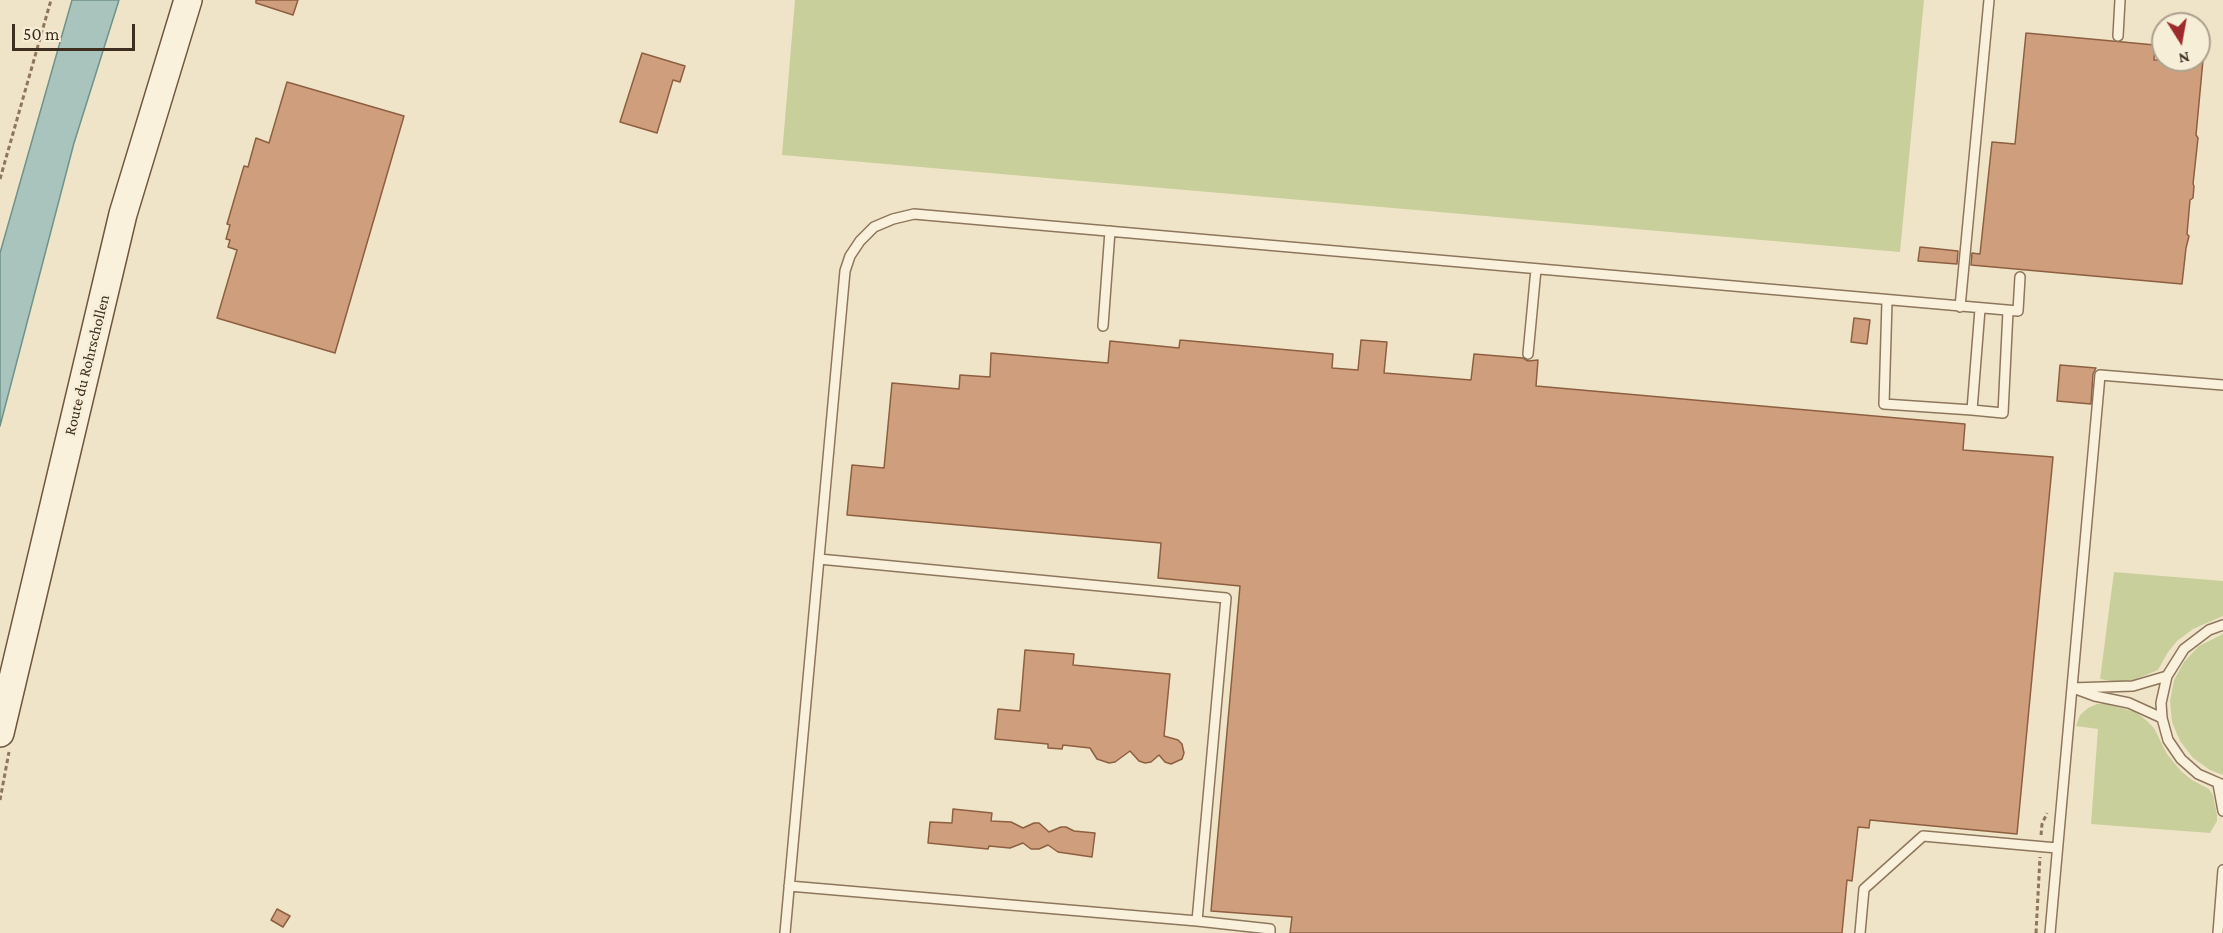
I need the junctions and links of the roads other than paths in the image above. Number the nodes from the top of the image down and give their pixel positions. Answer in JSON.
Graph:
{"nodes":[{"id":1,"x":188,"y":0,"type":"edge"},
{"id":2,"x":1989,"y":0,"type":"edge"},
{"id":3,"x":2120,"y":0,"type":"edge"},
{"id":4,"x":2118,"y":36,"type":"dead end"},
{"id":5,"x":1110,"y":231,"type":"junction"},
{"id":6,"x":1536,"y":270,"type":"junction"},
{"id":7,"x":2020,"y":277,"type":"dead end"},
{"id":8,"x":1887,"y":301,"type":"junction"},
{"id":9,"x":1960,"y":307,"type":"junction"},
{"id":10,"x":1980,"y":309,"type":"junction"},
{"id":11,"x":2008,"y":310,"type":"junction"},
{"id":12,"x":1103,"y":326,"type":"dead end"},
{"id":13,"x":1528,"y":354,"type":"dead end"},
{"id":14,"x":2223,"y":385,"type":"edge"},
{"id":15,"x":1972,"y":410,"type":"junction"},
{"id":16,"x":819,"y":559,"type":"junction"},
{"id":17,"x":2223,"y":625,"type":"edge"},
{"id":18,"x":2167,"y":675,"type":"junction"},
{"id":19,"x":2072,"y":688,"type":"junction"},
{"id":20,"x":2162,"y":718,"type":"junction"},
{"id":21,"x":0,"y":733,"type":"edge"},
{"id":22,"x":2221,"y":784,"type":"edge"},
{"id":23,"x":2223,"y":811,"type":"edge"},
{"id":24,"x":2057,"y":848,"type":"junction"},
{"id":25,"x":2223,"y":870,"type":"edge"},
{"id":26,"x":789,"y":886,"type":"junction"},
{"id":27,"x":1197,"y":921,"type":"junction"},
{"id":28,"x":785,"y":933,"type":"edge"},
{"id":29,"x":1270,"y":933,"type":"edge"},
{"id":30,"x":1860,"y":933,"type":"edge"},
{"id":31,"x":2050,"y":933,"type":"edge"},
{"id":32,"x":2218,"y":933,"type":"edge"}],
"edges":[{"from":1,"to":21,"type":"street","name":"Route du Rohrschollen"},
{"from":2,"to":9,"type":"lane"},
{"from":3,"to":4,"type":"lane"},
{"from":5,"to":6,"type":"lane"},
{"from":5,"to":12,"type":"lane"},
{"from":5,"to":16,"type":"lane"},
{"from":6,"to":8,"type":"lane"},
{"from":6,"to":13,"type":"lane"},
{"from":7,"to":11,"type":"lane"},
{"from":8,"to":9,"type":"lane"},
{"from":8,"to":15,"type":"lane"},
{"from":9,"to":10,"type":"lane"},
{"from":10,"to":11,"type":"lane"},
{"from":10,"to":15,"type":"lane"},
{"from":11,"to":15,"type":"lane"},
{"from":14,"to":19,"type":"lane"},
{"from":16,"to":26,"type":"lane"},
{"from":16,"to":27,"type":"lane"},
{"from":17,"to":18,"type":"lane"},
{"from":18,"to":19,"type":"lane"},
{"from":18,"to":20,"type":"lane"},
{"from":19,"to":20,"type":"lane"},
{"from":19,"to":24,"type":"lane"},
{"from":20,"to":22,"type":"lane"},
{"from":22,"to":23,"type":"lane"},
{"from":24,"to":30,"type":"lane"},
{"from":24,"to":31,"type":"lane"},
{"from":25,"to":32,"type":"lane"},
{"from":26,"to":27,"type":"lane"},
{"from":26,"to":28,"type":"lane"},
{"from":27,"to":29,"type":"lane"}]}
